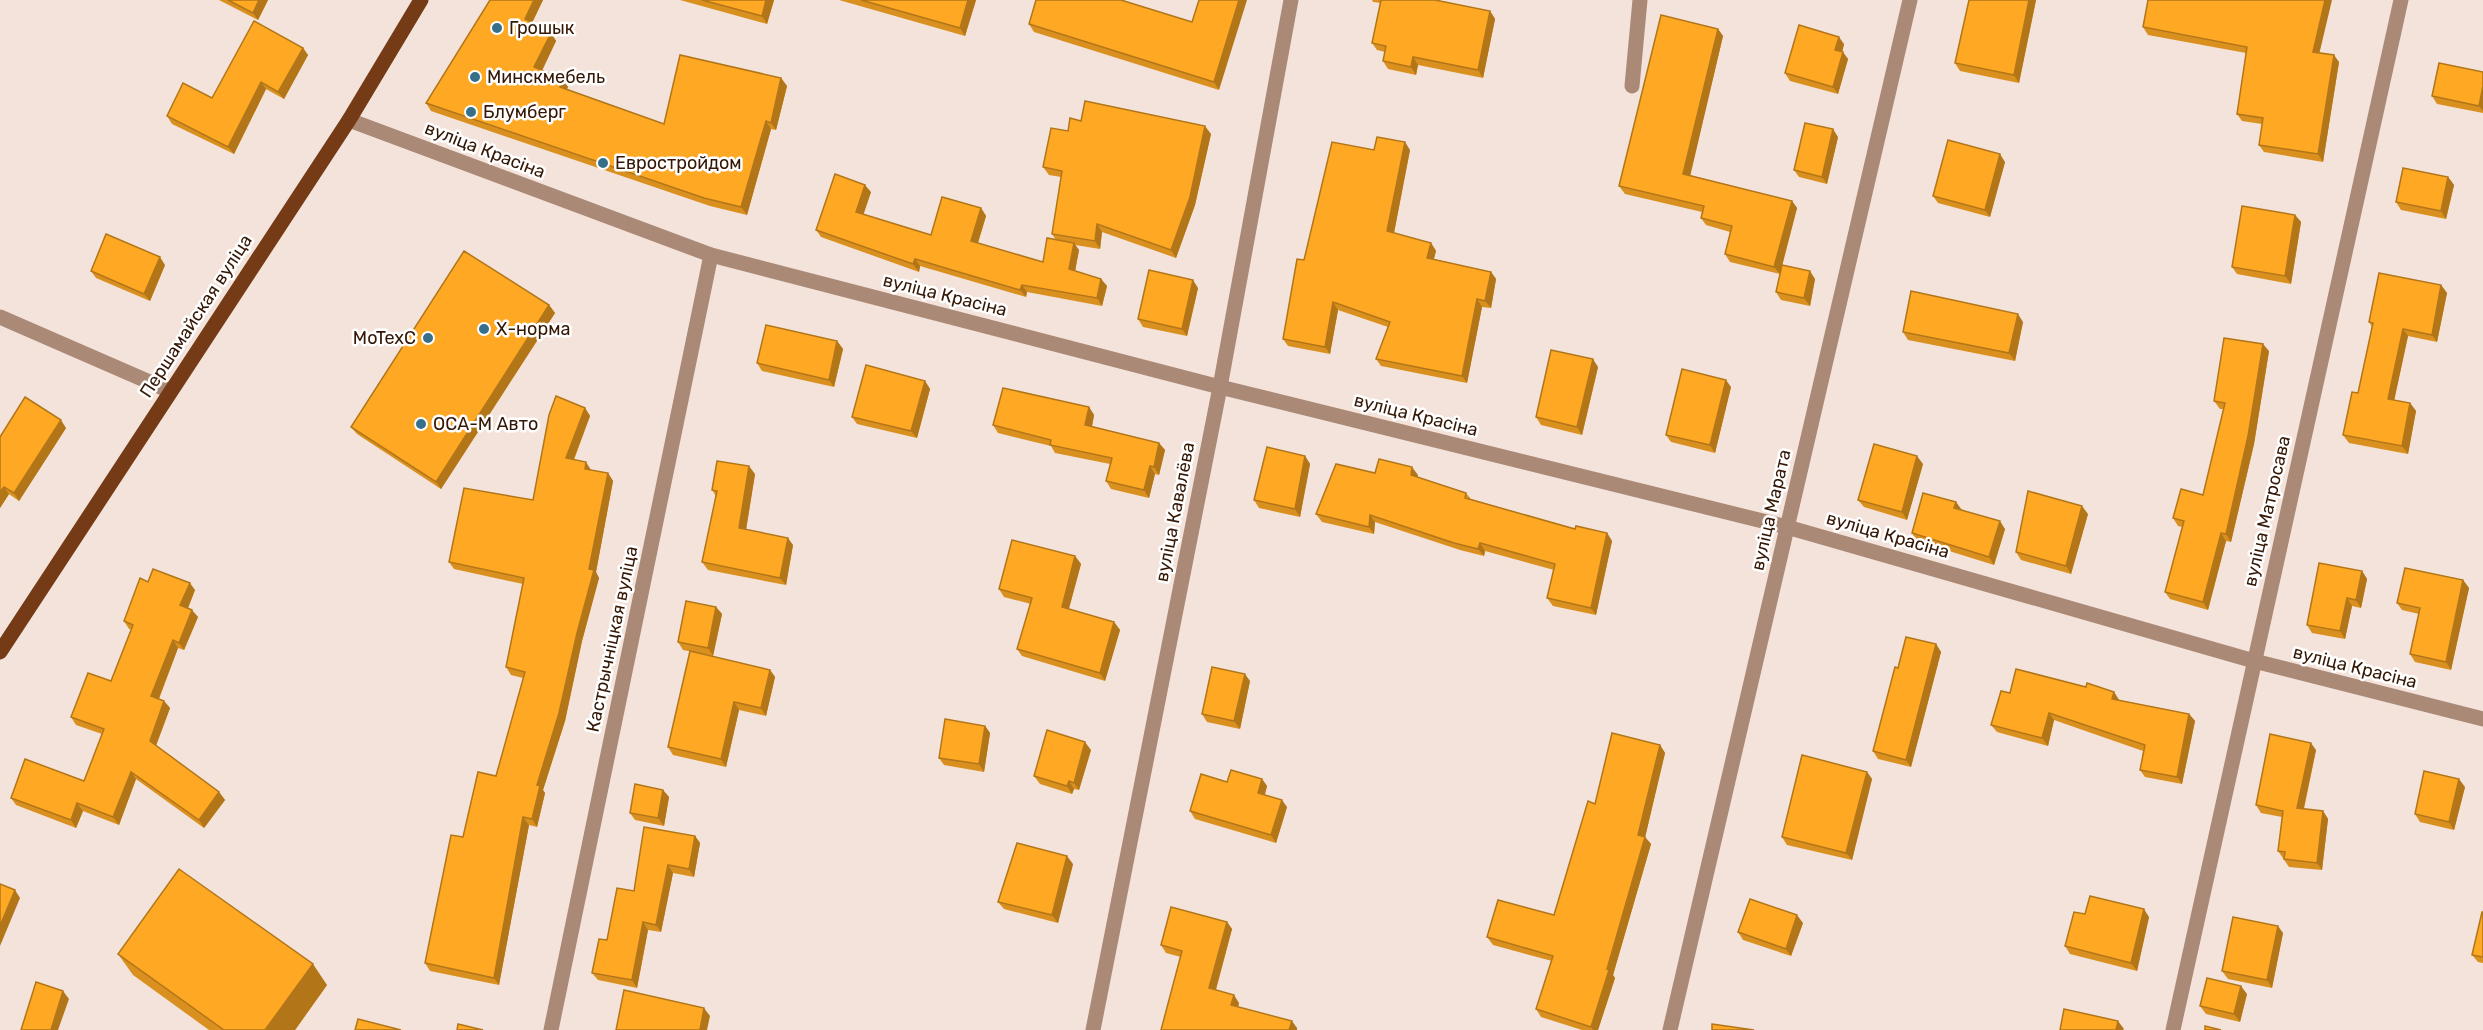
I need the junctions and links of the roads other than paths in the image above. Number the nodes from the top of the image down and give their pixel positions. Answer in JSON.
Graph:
{"nodes":[{"id":1,"x":421,"y":0,"type":"edge"},
{"id":2,"x":1291,"y":0,"type":"edge"},
{"id":3,"x":1640,"y":0,"type":"edge"},
{"id":4,"x":1910,"y":0,"type":"edge"},
{"id":5,"x":2401,"y":0,"type":"edge"},
{"id":6,"x":1632,"y":86,"type":"dead end"},
{"id":7,"x":349,"y":120,"type":"junction"},
{"id":8,"x":711,"y":255,"type":"junction"},
{"id":9,"x":0,"y":317,"type":"edge"},
{"id":10,"x":1220,"y":387,"type":"junction"},
{"id":11,"x":170,"y":391,"type":"junction"},
{"id":12,"x":1787,"y":526,"type":"junction"},
{"id":13,"x":0,"y":652,"type":"edge"},
{"id":14,"x":2254,"y":661,"type":"junction"},
{"id":15,"x":2483,"y":719,"type":"edge"},
{"id":16,"x":550,"y":1030,"type":"edge"},
{"id":17,"x":1093,"y":1030,"type":"edge"},
{"id":18,"x":1670,"y":1030,"type":"edge"},
{"id":19,"x":2173,"y":1030,"type":"edge"}],
"edges":[{"from":1,"to":7,"type":"main road","name":"Першамайская вуліца"},
{"from":2,"to":10,"type":"street","name":"вуліца Кавалёва"},
{"from":3,"to":6,"type":"street"},
{"from":4,"to":12,"type":"street","name":"вуліца Марата"},
{"from":5,"to":14,"type":"street","name":"вуліца Матросава"},
{"from":7,"to":8,"type":"street","name":"вуліца Красіна"},
{"from":7,"to":11,"type":"main road","name":"Першамайская вуліца"},
{"from":8,"to":10,"type":"street","name":"вуліца Красіна"},
{"from":8,"to":16,"type":"street","name":"Кастрычніцкая вуліца"},
{"from":9,"to":11,"type":"street"},
{"from":10,"to":12,"type":"street","name":"вуліца Красіна"},
{"from":10,"to":17,"type":"street","name":"вуліца Кавалёва"},
{"from":11,"to":13,"type":"main road","name":"Першамайская вуліца"},
{"from":12,"to":14,"type":"street","name":"вуліца Красіна"},
{"from":12,"to":18,"type":"street","name":"вуліца Марата"},
{"from":14,"to":15,"type":"street","name":"вуліца Красіна"},
{"from":14,"to":19,"type":"street","name":"вуліца Матросава"}]}
